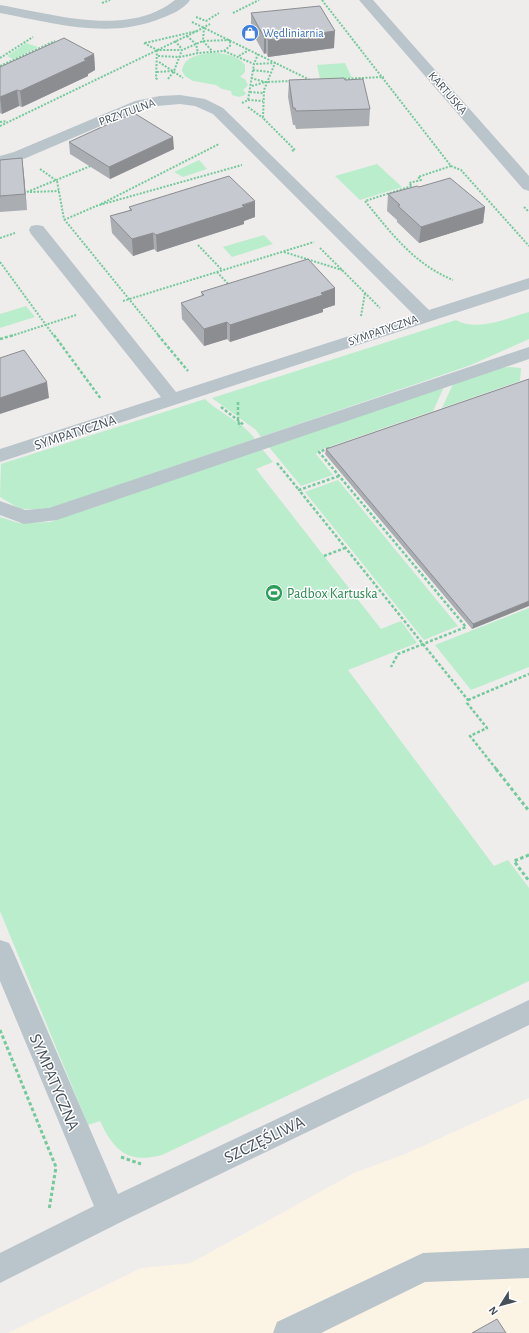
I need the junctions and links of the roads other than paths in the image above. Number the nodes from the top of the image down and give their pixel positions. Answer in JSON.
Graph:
{"nodes":[{"id":1,"x":183,"y":0,"type":"edge"},
{"id":2,"x":366,"y":0,"type":"edge"},
{"id":3,"x":0,"y":10,"type":"edge"},
{"id":4,"x":266,"y":158,"type":"joint"},
{"id":5,"x":0,"y":161,"type":"edge"},
{"id":6,"x":529,"y":186,"type":"edge"},
{"id":7,"x":38,"y":230,"type":"dead end"},
{"id":8,"x":529,"y":283,"type":"edge"},
{"id":9,"x":425,"y":316,"type":"junction"},
{"id":10,"x":529,"y":353,"type":"edge"},
{"id":11,"x":173,"y":400,"type":"junction"},
{"id":12,"x":0,"y":456,"type":"edge"},
{"id":13,"x":0,"y":508,"type":"edge"},
{"id":14,"x":0,"y":951,"type":"edge"},
{"id":15,"x":529,"y":1012,"type":"edge"},
{"id":16,"x":111,"y":1212,"type":"junction"},
{"id":17,"x":529,"y":1263,"type":"edge"},
{"id":18,"x":0,"y":1268,"type":"edge"},
{"id":19,"x":288,"y":1333,"type":"edge"}],
"edges":[{"from":1,"to":3,"type":"street"},
{"from":2,"to":6,"type":"street","name":"KARTUSKA"},
{"from":4,"to":5,"type":"street","name":"PRZYTULNA"},
{"from":4,"to":9,"type":"street","name":"SYMPATYCZNA"},
{"from":7,"to":11,"type":"street"},
{"from":8,"to":9,"type":"street"},
{"from":9,"to":11,"type":"street","name":"SYMPATYCZNA"},
{"from":10,"to":13,"type":"street"},
{"from":11,"to":12,"type":"street","name":"SYMPATYCZNA"},
{"from":14,"to":16,"type":"street","name":"SYMPATYCZNA"},
{"from":15,"to":16,"type":"street","name":"SZCZĘŚLIWA"},
{"from":16,"to":18,"type":"street","name":"SZCZĘŚLIWA"},
{"from":17,"to":19,"type":"street"}]}
